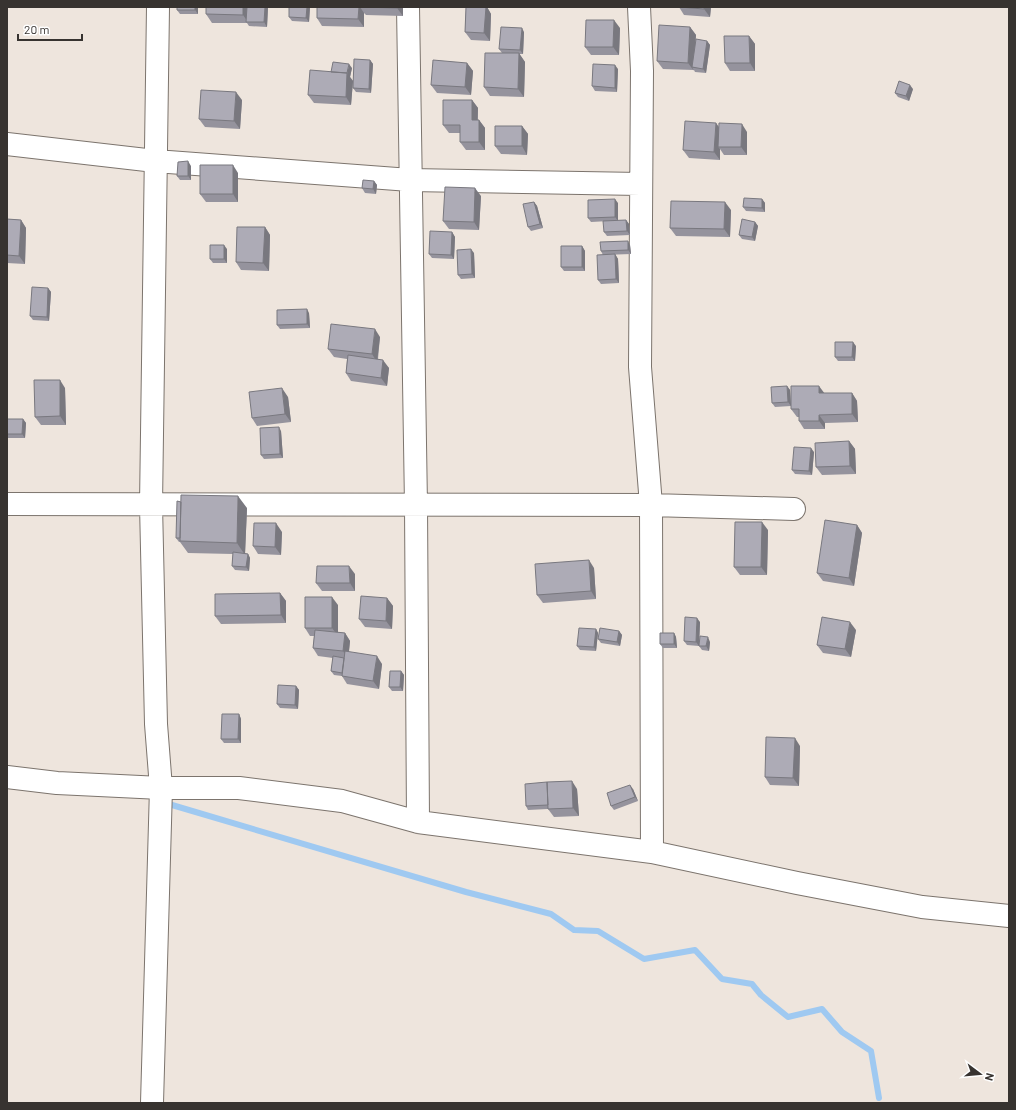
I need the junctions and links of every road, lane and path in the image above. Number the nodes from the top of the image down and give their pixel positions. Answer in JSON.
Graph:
{"nodes":[{"id":1,"x":158,"y":7,"type":"edge"},
{"id":2,"x":408,"y":7,"type":"edge"},
{"id":3,"x":639,"y":7,"type":"edge"},
{"id":4,"x":7,"y":144,"type":"edge"},
{"id":5,"x":155,"y":161,"type":"junction"},
{"id":6,"x":410,"y":180,"type":"junction"},
{"id":7,"x":640,"y":184,"type":"junction"},
{"id":8,"x":7,"y":504,"type":"edge"},
{"id":9,"x":651,"y":504,"type":"junction"},
{"id":10,"x":151,"y":505,"type":"junction"},
{"id":11,"x":416,"y":505,"type":"junction"},
{"id":12,"x":794,"y":509,"type":"dead end"},
{"id":13,"x":7,"y":777,"type":"edge"},
{"id":14,"x":161,"y":788,"type":"junction"},
{"id":15,"x":418,"y":822,"type":"junction"},
{"id":16,"x":652,"y":852,"type":"junction"},
{"id":17,"x":1009,"y":916,"type":"edge"},
{"id":18,"x":152,"y":1103,"type":"edge"}],
"edges":[{"from":1,"to":5,"type":"street"},
{"from":2,"to":6,"type":"street"},
{"from":3,"to":7,"type":"street"},
{"from":4,"to":5,"type":"street"},
{"from":5,"to":6,"type":"street"},
{"from":5,"to":10,"type":"street"},
{"from":6,"to":7,"type":"street"},
{"from":6,"to":11,"type":"street"},
{"from":7,"to":9,"type":"street"},
{"from":8,"to":10,"type":"street"},
{"from":9,"to":11,"type":"street"},
{"from":9,"to":12,"type":"street"},
{"from":9,"to":16,"type":"street"},
{"from":10,"to":11,"type":"street"},
{"from":10,"to":14,"type":"street"},
{"from":11,"to":15,"type":"street"},
{"from":13,"to":14,"type":"street"},
{"from":14,"to":15,"type":"street"},
{"from":14,"to":18,"type":"street"},
{"from":15,"to":16,"type":"street"},
{"from":16,"to":17,"type":"street"}]}
